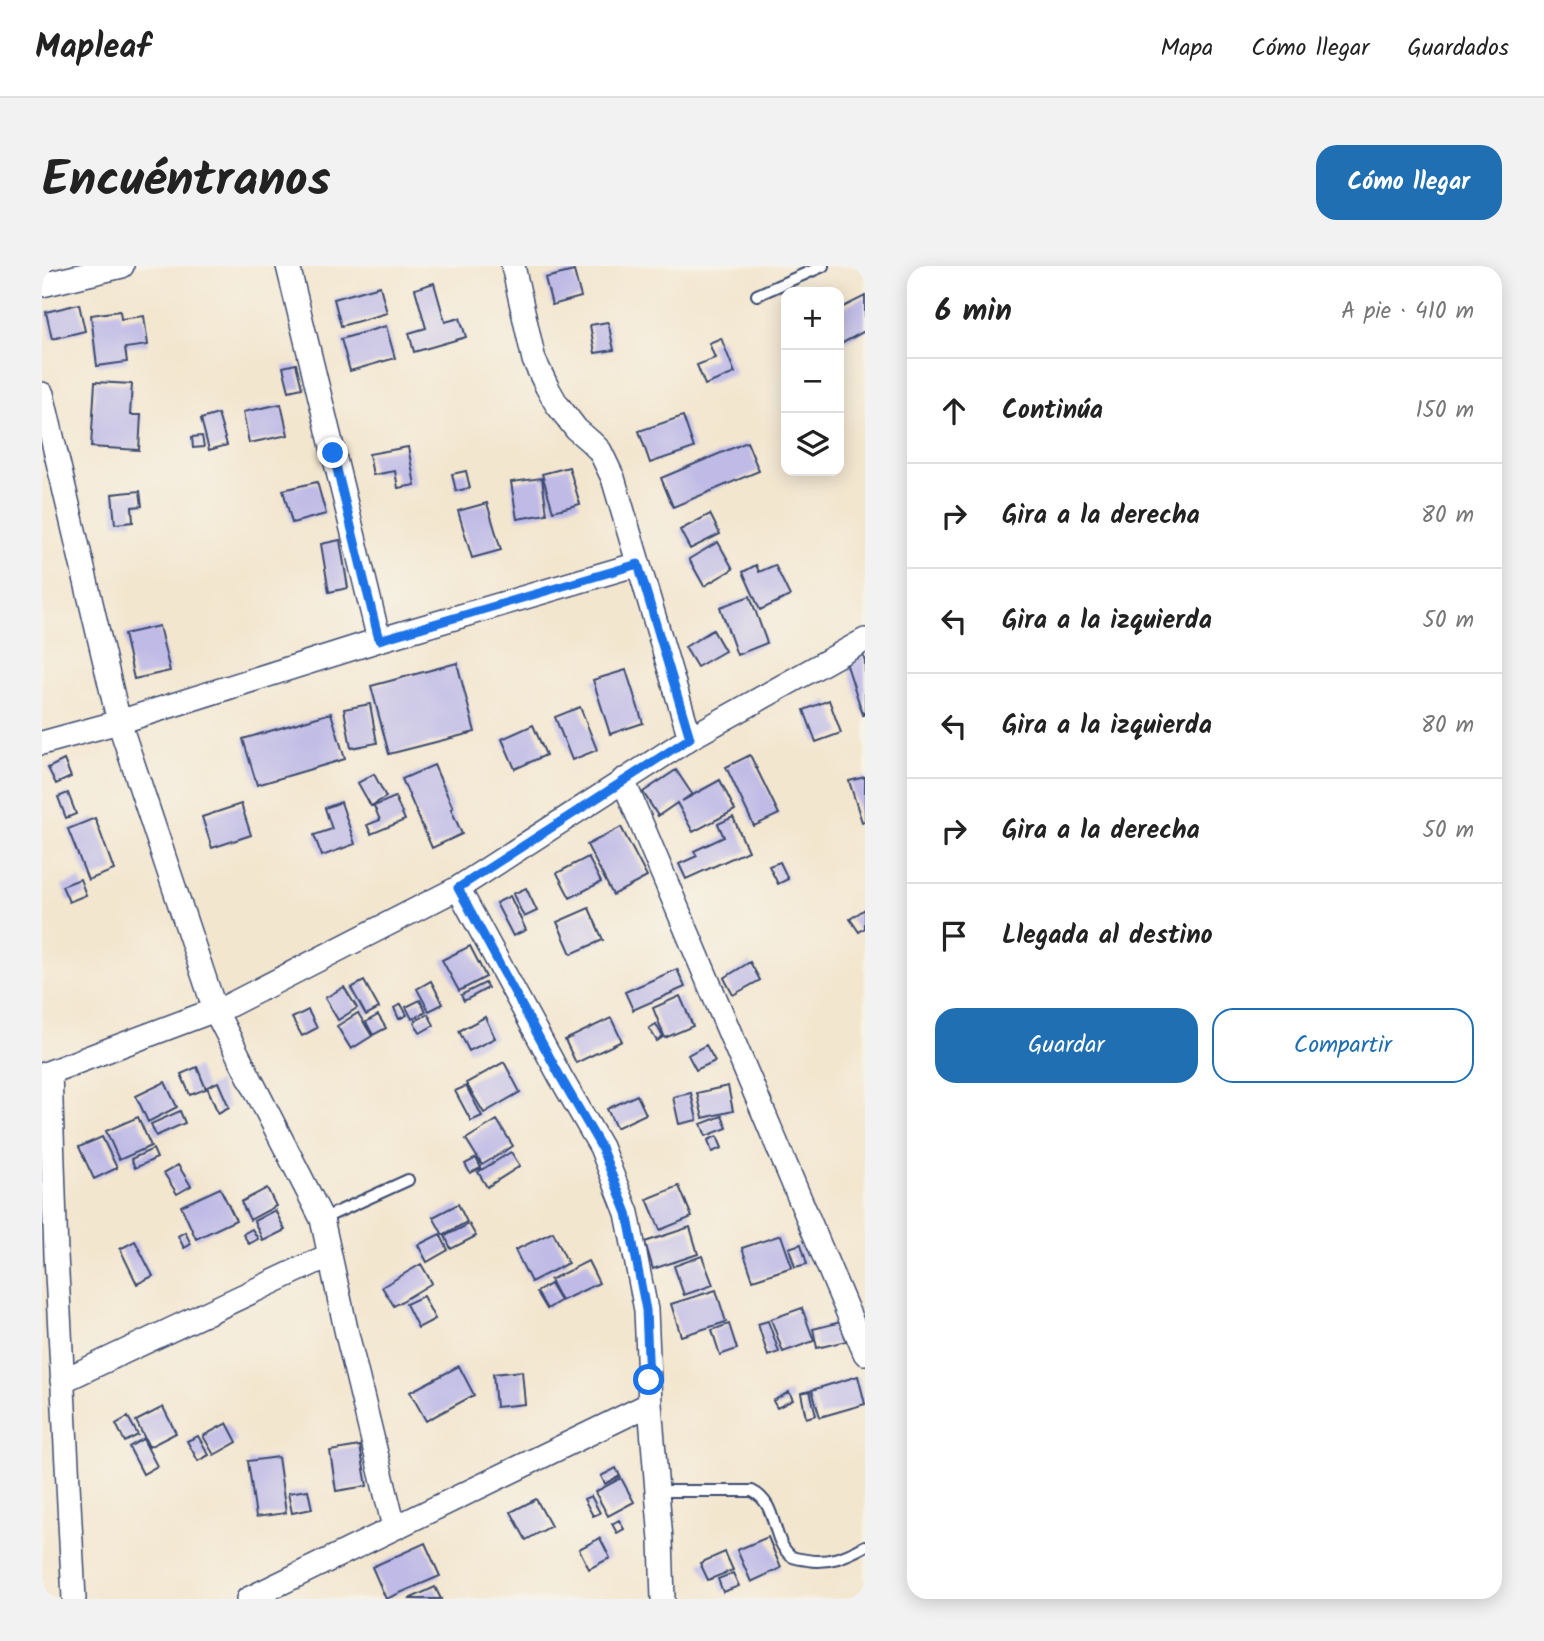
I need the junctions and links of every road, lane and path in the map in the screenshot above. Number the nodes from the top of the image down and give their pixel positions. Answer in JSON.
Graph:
{"nodes":[{"id":1,"x":122,"y":266,"type":"edge"},
{"id":2,"x":288,"y":266,"type":"edge"},
{"id":3,"x":513,"y":266,"type":"edge"},
{"id":4,"x":823,"y":266,"type":"edge"},
{"id":5,"x":42,"y":285,"type":"edge"},
{"id":6,"x":757,"y":295,"type":"dead end"},
{"id":7,"x":42,"y":394,"type":"edge"},
{"id":8,"x":638,"y":564,"type":"junction"},
{"id":9,"x":379,"y":640,"type":"junction"},
{"id":10,"x":865,"y":640,"type":"edge"},
{"id":11,"x":119,"y":722,"type":"junction"},
{"id":12,"x":690,"y":738,"type":"junction"},
{"id":13,"x":42,"y":743,"type":"edge"},
{"id":14,"x":623,"y":780,"type":"junction"},
{"id":15,"x":458,"y":888,"type":"junction"},
{"id":16,"x":215,"y":1010,"type":"junction"},
{"id":17,"x":46,"y":1073,"type":"edge"},
{"id":18,"x":408,"y":1180,"type":"dead end"},
{"id":19,"x":322,"y":1219,"type":"junction"},
{"id":20,"x":330,"y":1255,"type":"junction"},
{"id":21,"x":49,"y":1259,"type":"edge"},
{"id":22,"x":865,"y":1353,"type":"edge"},
{"id":23,"x":62,"y":1381,"type":"junction"},
{"id":24,"x":650,"y":1404,"type":"junction"},
{"id":25,"x":657,"y":1491,"type":"junction"},
{"id":26,"x":394,"y":1527,"type":"junction"},
{"id":27,"x":865,"y":1546,"type":"edge"},
{"id":28,"x":74,"y":1599,"type":"edge"},
{"id":29,"x":248,"y":1599,"type":"edge"},
{"id":30,"x":663,"y":1599,"type":"edge"}],
"edges":[{"from":1,"to":5,"type":"street"},
{"from":2,"to":9,"type":"street"},
{"from":3,"to":8,"type":"street"},
{"from":4,"to":6,"type":"lane"},
{"from":7,"to":11,"type":"street"},
{"from":8,"to":9,"type":"street"},
{"from":8,"to":12,"type":"street"},
{"from":9,"to":11,"type":"street"},
{"from":10,"to":12,"type":"street"},
{"from":11,"to":13,"type":"street"},
{"from":11,"to":16,"type":"street"},
{"from":12,"to":14,"type":"street"},
{"from":14,"to":15,"type":"street"},
{"from":14,"to":22,"type":"street"},
{"from":15,"to":16,"type":"street"},
{"from":15,"to":24,"type":"street"},
{"from":16,"to":17,"type":"street"},
{"from":16,"to":19,"type":"street"},
{"from":17,"to":21,"type":"street"},
{"from":18,"to":19,"type":"lane"},
{"from":19,"to":20,"type":"street"},
{"from":20,"to":23,"type":"street"},
{"from":20,"to":26,"type":"street"},
{"from":21,"to":23,"type":"street"},
{"from":23,"to":28,"type":"street"},
{"from":24,"to":25,"type":"street"},
{"from":24,"to":26,"type":"street"},
{"from":25,"to":27,"type":"lane"},
{"from":25,"to":30,"type":"street"},
{"from":26,"to":29,"type":"street"}]}
